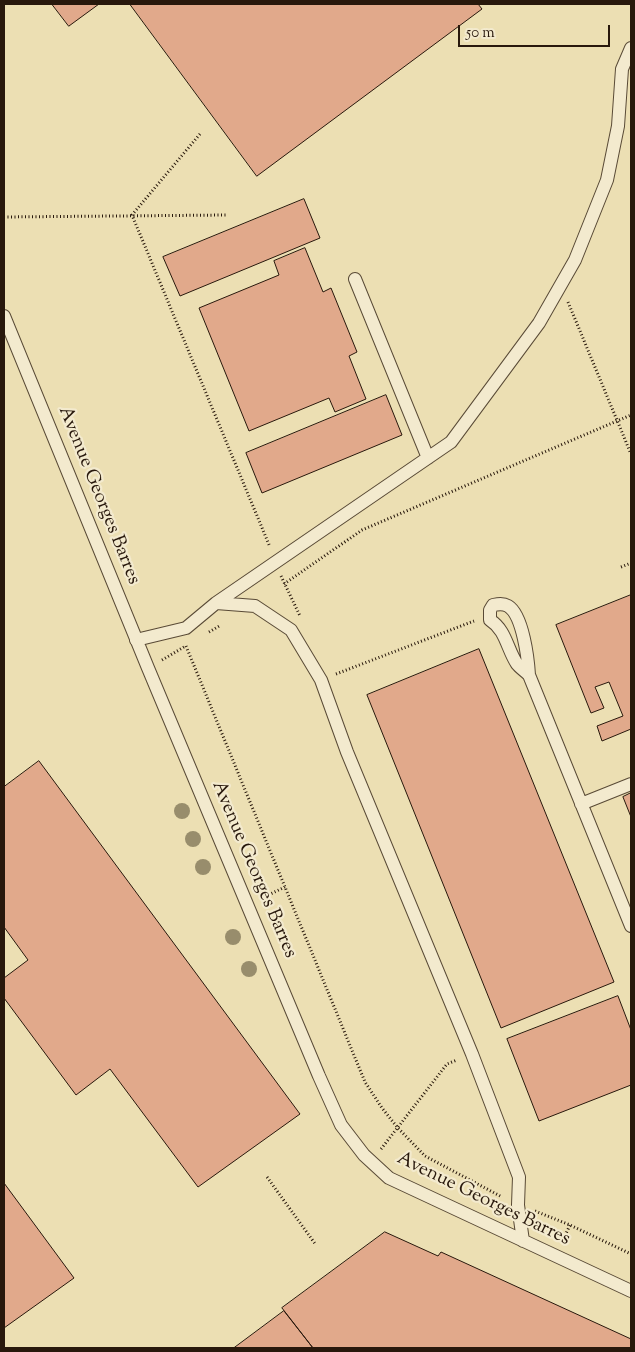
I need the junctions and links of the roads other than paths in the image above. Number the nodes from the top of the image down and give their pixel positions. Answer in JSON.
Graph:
{"nodes":[{"id":1,"x":631,"y":48,"type":"edge"},
{"id":2,"x":354,"y":279,"type":"dead end"},
{"id":3,"x":4,"y":316,"type":"edge"},
{"id":4,"x":428,"y":458,"type":"junction"},
{"id":5,"x":216,"y":603,"type":"junction"},
{"id":6,"x":136,"y":640,"type":"junction"},
{"id":7,"x":529,"y":675,"type":"junction"},
{"id":8,"x":631,"y":784,"type":"edge"},
{"id":9,"x":581,"y":804,"type":"junction"},
{"id":10,"x":631,"y":926,"type":"edge"},
{"id":11,"x":523,"y":1241,"type":"junction"},
{"id":12,"x":631,"y":1291,"type":"edge"}],
"edges":[{"from":1,"to":4,"type":"lane"},
{"from":2,"to":4,"type":"lane"},
{"from":3,"to":6,"type":"lane","name":"Avenue Georges Barres"},
{"from":4,"to":5,"type":"lane"},
{"from":5,"to":6,"type":"lane"},
{"from":5,"to":11,"type":"lane"},
{"from":6,"to":11,"type":"lane","name":"Avenue Georges Barres"},
{"from":7,"to":7,"type":"lane"},
{"from":7,"to":9,"type":"lane"},
{"from":8,"to":9,"type":"lane"},
{"from":9,"to":10,"type":"lane"},
{"from":11,"to":12,"type":"lane","name":"Avenue Georges Barres"}]}
